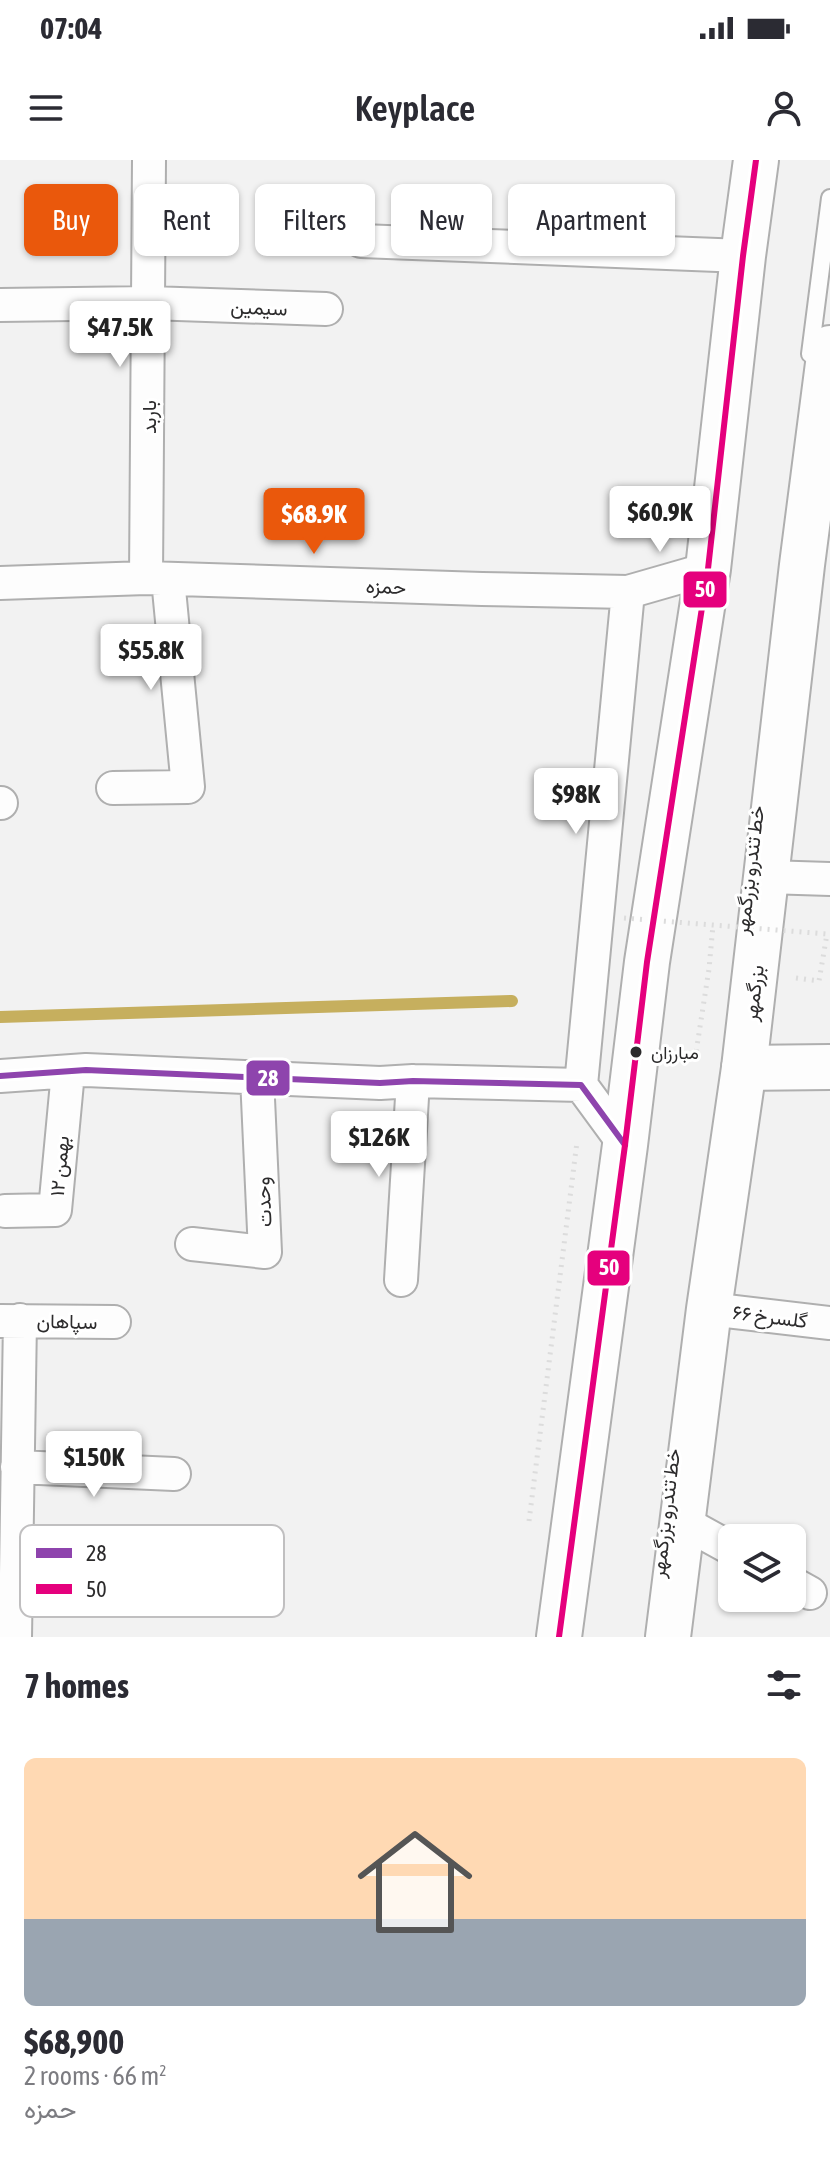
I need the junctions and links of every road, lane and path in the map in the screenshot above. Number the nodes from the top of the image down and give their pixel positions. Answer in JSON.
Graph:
{"nodes":[{"id":1,"x":149,"y":160,"type":"edge"},
{"id":2,"x":756,"y":160,"type":"edge"},
{"id":3,"x":830,"y":198,"type":"edge"},
{"id":4,"x":375,"y":242,"type":"edge"},
{"id":5,"x":743,"y":256,"type":"junction"},
{"id":6,"x":149,"y":303,"type":"junction"},
{"id":7,"x":0,"y":305,"type":"edge"},
{"id":8,"x":326,"y":309,"type":"dead end"},
{"id":9,"x":819,"y":357,"type":"edge"},
{"id":10,"x":816,"y":564,"type":"edge"},
{"id":11,"x":708,"y":569,"type":"junction"},
{"id":12,"x":157,"y":578,"type":"junction"},
{"id":13,"x":0,"y":583,"type":"edge"},
{"id":14,"x":628,"y":592,"type":"junction"},
{"id":15,"x":113,"y":788,"type":"dead end"},
{"id":16,"x":767,"y":877,"type":"junction"},
{"id":17,"x":830,"y":879,"type":"edge"},
{"id":18,"x":624,"y":918,"type":"dead end"},
{"id":19,"x":713,"y":925,"type":"junction"},
{"id":20,"x":819,"y":981,"type":"dead end"},
{"id":21,"x":695,"y":1059,"type":"dead end"},
{"id":22,"x":830,"y":1067,"type":"edge"},
{"id":23,"x":744,"y":1068,"type":"junction"},
{"id":24,"x":68,"y":1072,"type":"junction"},
{"id":25,"x":0,"y":1076,"type":"edge"},
{"id":26,"x":257,"y":1077,"type":"junction"},
{"id":27,"x":413,"y":1081,"type":"junction"},
{"id":28,"x":583,"y":1087,"type":"junction"},
{"id":29,"x":625,"y":1145,"type":"junction"},
{"id":30,"x":5,"y":1211,"type":"dead end"},
{"id":31,"x":192,"y":1244,"type":"dead end"},
{"id":32,"x":401,"y":1280,"type":"dead end"},
{"id":33,"x":709,"y":1309,"type":"junction"},
{"id":34,"x":10,"y":1320,"type":"edge"},
{"id":35,"x":114,"y":1322,"type":"dead end"},
{"id":36,"x":830,"y":1323,"type":"edge"},
{"id":37,"x":17,"y":1467,"type":"junction"},
{"id":38,"x":174,"y":1474,"type":"dead end"},
{"id":39,"x":683,"y":1522,"type":"junction"},
{"id":40,"x":8,"y":1523,"type":"edge"},
{"id":41,"x":528,"y":1533,"type":"dead end"},
{"id":42,"x":718,"y":1541,"type":"edge"},
{"id":43,"x":15,"y":1637,"type":"edge"},
{"id":44,"x":559,"y":1637,"type":"edge"},
{"id":45,"x":668,"y":1637,"type":"edge"}],
"edges":[{"from":1,"to":6,"type":"street","name":"باربد"},
{"from":2,"to":5,"type":"main road"},
{"from":3,"to":9,"type":"lane"},
{"from":4,"to":5,"type":"street"},
{"from":5,"to":11,"type":"main road"},
{"from":6,"to":7,"type":"street","name":"سیمین"},
{"from":6,"to":8,"type":"street","name":"سیمین"},
{"from":6,"to":12,"type":"street","name":"باربد"},
{"from":9,"to":10,"type":"main road","name":"بزرگمهر"},
{"from":10,"to":16,"type":"main road","name":"بزرگمهر"},
{"from":11,"to":14,"type":"street","name":"حمزه"},
{"from":11,"to":29,"type":"main road"},
{"from":12,"to":13,"type":"street","name":"حمزه"},
{"from":12,"to":14,"type":"street","name":"حمزه"},
{"from":12,"to":15,"type":"street"},
{"from":14,"to":28,"type":"street"},
{"from":16,"to":17,"type":"street"},
{"from":16,"to":23,"type":"main road","name":"بزرگمهر"},
{"from":18,"to":19,"type":"path","bridge":true},
{"from":19,"to":20,"type":"path","bridge":true},
{"from":19,"to":21,"type":"path"},
{"from":22,"to":23,"type":"main road"},
{"from":23,"to":33,"type":"main road","name":"بزرگمهر"},
{"from":24,"to":25,"type":"street"},
{"from":24,"to":26,"type":"street"},
{"from":24,"to":30,"type":"street","name":"۱۲ بهمن"},
{"from":26,"to":27,"type":"street"},
{"from":26,"to":31,"type":"street","name":"وحدت"},
{"from":27,"to":28,"type":"street"},
{"from":27,"to":32,"type":"street"},
{"from":28,"to":29,"type":"street"},
{"from":28,"to":41,"type":"path"},
{"from":29,"to":44,"type":"main road"},
{"from":33,"to":36,"type":"street","name":"گلسرخ ۶۶"},
{"from":33,"to":39,"type":"main road","name":"بزرگمهر"},
{"from":34,"to":35,"type":"street","name":"سپاهان"},
{"from":34,"to":37,"type":"street","name":"سپاهان"},
{"from":37,"to":38,"type":"street"},
{"from":37,"to":40,"type":"street","name":"سپاهان"},
{"from":39,"to":42,"type":"street"},
{"from":39,"to":45,"type":"main road","name":"بزرگمهر"},
{"from":40,"to":43,"type":"street","name":"سپاهان"}]}
